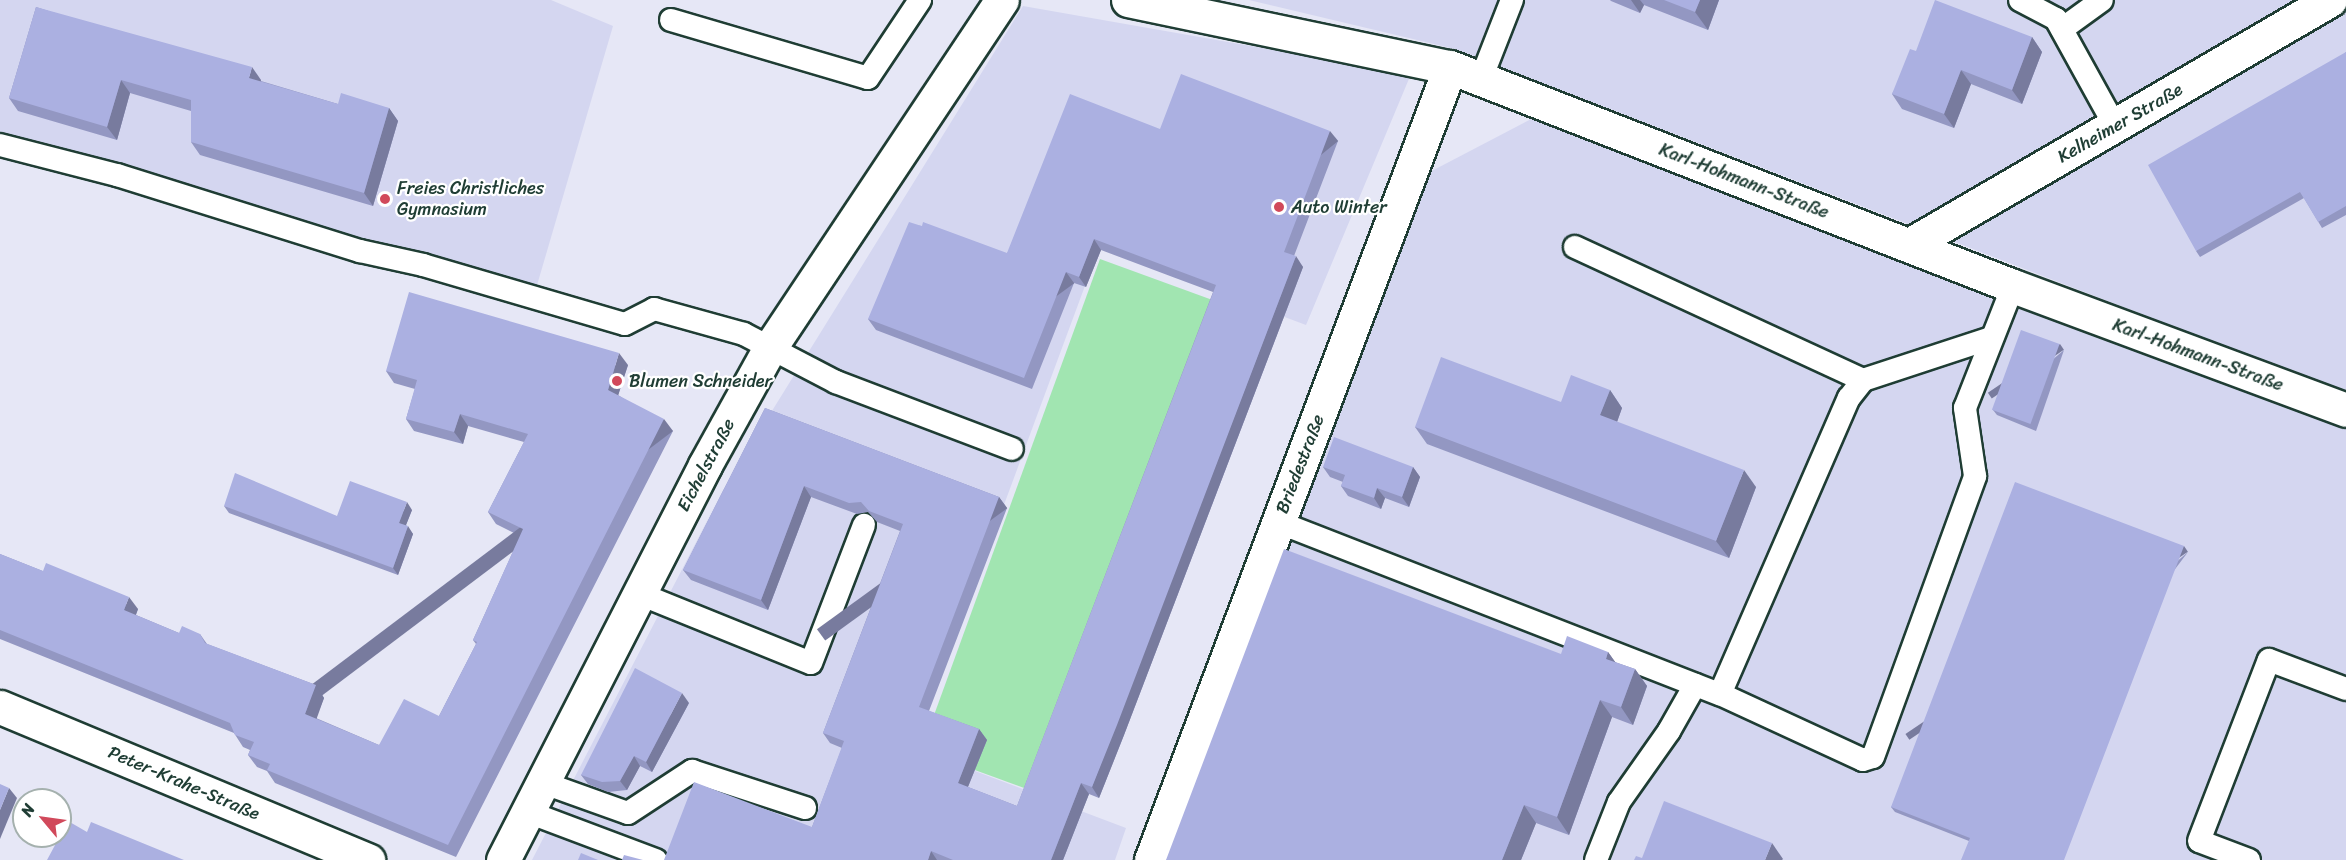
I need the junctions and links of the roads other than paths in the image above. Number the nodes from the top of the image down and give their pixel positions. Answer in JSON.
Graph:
{"nodes":[{"id":1,"x":920,"y":0,"type":"edge"},
{"id":2,"x":1002,"y":0,"type":"edge"},
{"id":3,"x":1128,"y":0,"type":"edge"},
{"id":4,"x":1512,"y":0,"type":"edge"},
{"id":5,"x":2020,"y":0,"type":"edge"},
{"id":6,"x":2102,"y":0,"type":"edge"},
{"id":7,"x":2330,"y":0,"type":"edge"},
{"id":8,"x":671,"y":20,"type":"dead end"},
{"id":9,"x":2062,"y":29,"type":"junction"},
{"id":10,"x":1450,"y":67,"type":"junction"},
{"id":11,"x":1481,"y":79,"type":"junction"},
{"id":12,"x":2115,"y":126,"type":"junction"},
{"id":13,"x":0,"y":146,"type":"edge"},
{"id":14,"x":1909,"y":245,"type":"junction"},
{"id":15,"x":1575,"y":247,"type":"dead end"},
{"id":16,"x":2013,"y":286,"type":"junction"},
{"id":17,"x":1991,"y":338,"type":"junction"},
{"id":18,"x":771,"y":346,"type":"junction"},
{"id":19,"x":1863,"y":380,"type":"junction"},
{"id":20,"x":2346,"y":410,"type":"edge"},
{"id":21,"x":1012,"y":449,"type":"dead end"},
{"id":22,"x":1278,"y":522,"type":"junction"},
{"id":23,"x":864,"y":525,"type":"edge"},
{"id":24,"x":640,"y":594,"type":"junction"},
{"id":25,"x":1695,"y":685,"type":"junction"},
{"id":26,"x":2346,"y":689,"type":"edge"},
{"id":27,"x":1720,"y":694,"type":"junction"},
{"id":28,"x":0,"y":707,"type":"edge"},
{"id":29,"x":544,"y":783,"type":"junction"},
{"id":30,"x":805,"y":808,"type":"dead end"},
{"id":31,"x":528,"y":812,"type":"junction"},
{"id":32,"x":368,"y":860,"type":"edge"},
{"id":33,"x":503,"y":860,"type":"edge"},
{"id":34,"x":656,"y":860,"type":"edge"},
{"id":35,"x":1151,"y":860,"type":"edge"},
{"id":36,"x":1596,"y":860,"type":"edge"},
{"id":37,"x":2249,"y":860,"type":"edge"}],
"edges":[{"from":1,"to":8,"type":"lane"},
{"from":2,"to":18,"type":"street","name":"Eichelstraße"},
{"from":3,"to":10,"type":"street","name":"Karl-Hohmann-Straße"},
{"from":4,"to":11,"type":"lane"},
{"from":5,"to":9,"type":"lane"},
{"from":6,"to":9,"type":"lane"},
{"from":7,"to":12,"type":"street","name":"Kelheimer Straße"},
{"from":9,"to":12,"type":"lane"},
{"from":10,"to":11,"type":"street","name":"Karl-Hohmann-Straße"},
{"from":10,"to":22,"type":"street","name":"Briedestraße"},
{"from":11,"to":14,"type":"street","name":"Karl-Hohmann-Straße"},
{"from":12,"to":14,"type":"street","name":"Kelheimer Straße"},
{"from":13,"to":18,"type":"lane"},
{"from":14,"to":16,"type":"street","name":"Karl-Hohmann-Straße"},
{"from":15,"to":19,"type":"lane"},
{"from":16,"to":17,"type":"lane"},
{"from":16,"to":20,"type":"street","name":"Karl-Hohmann-Straße"},
{"from":17,"to":19,"type":"lane"},
{"from":17,"to":27,"type":"lane"},
{"from":18,"to":21,"type":"lane"},
{"from":18,"to":24,"type":"street","name":"Eichelstraße"},
{"from":19,"to":27,"type":"lane"},
{"from":22,"to":25,"type":"lane"},
{"from":22,"to":35,"type":"street","name":"Briedestraße"},
{"from":23,"to":24,"type":"lane"},
{"from":24,"to":29,"type":"street","name":"Eichelstraße"},
{"from":25,"to":27,"type":"lane"},
{"from":25,"to":36,"type":"lane"},
{"from":26,"to":37,"type":"lane"},
{"from":28,"to":32,"type":"street","name":"Peter-Krahe-Straße"},
{"from":29,"to":30,"type":"lane"},
{"from":29,"to":31,"type":"street","name":"Eichelstraße"},
{"from":31,"to":33,"type":"street","name":"Eichelstraße"},
{"from":31,"to":34,"type":"lane"}]}
